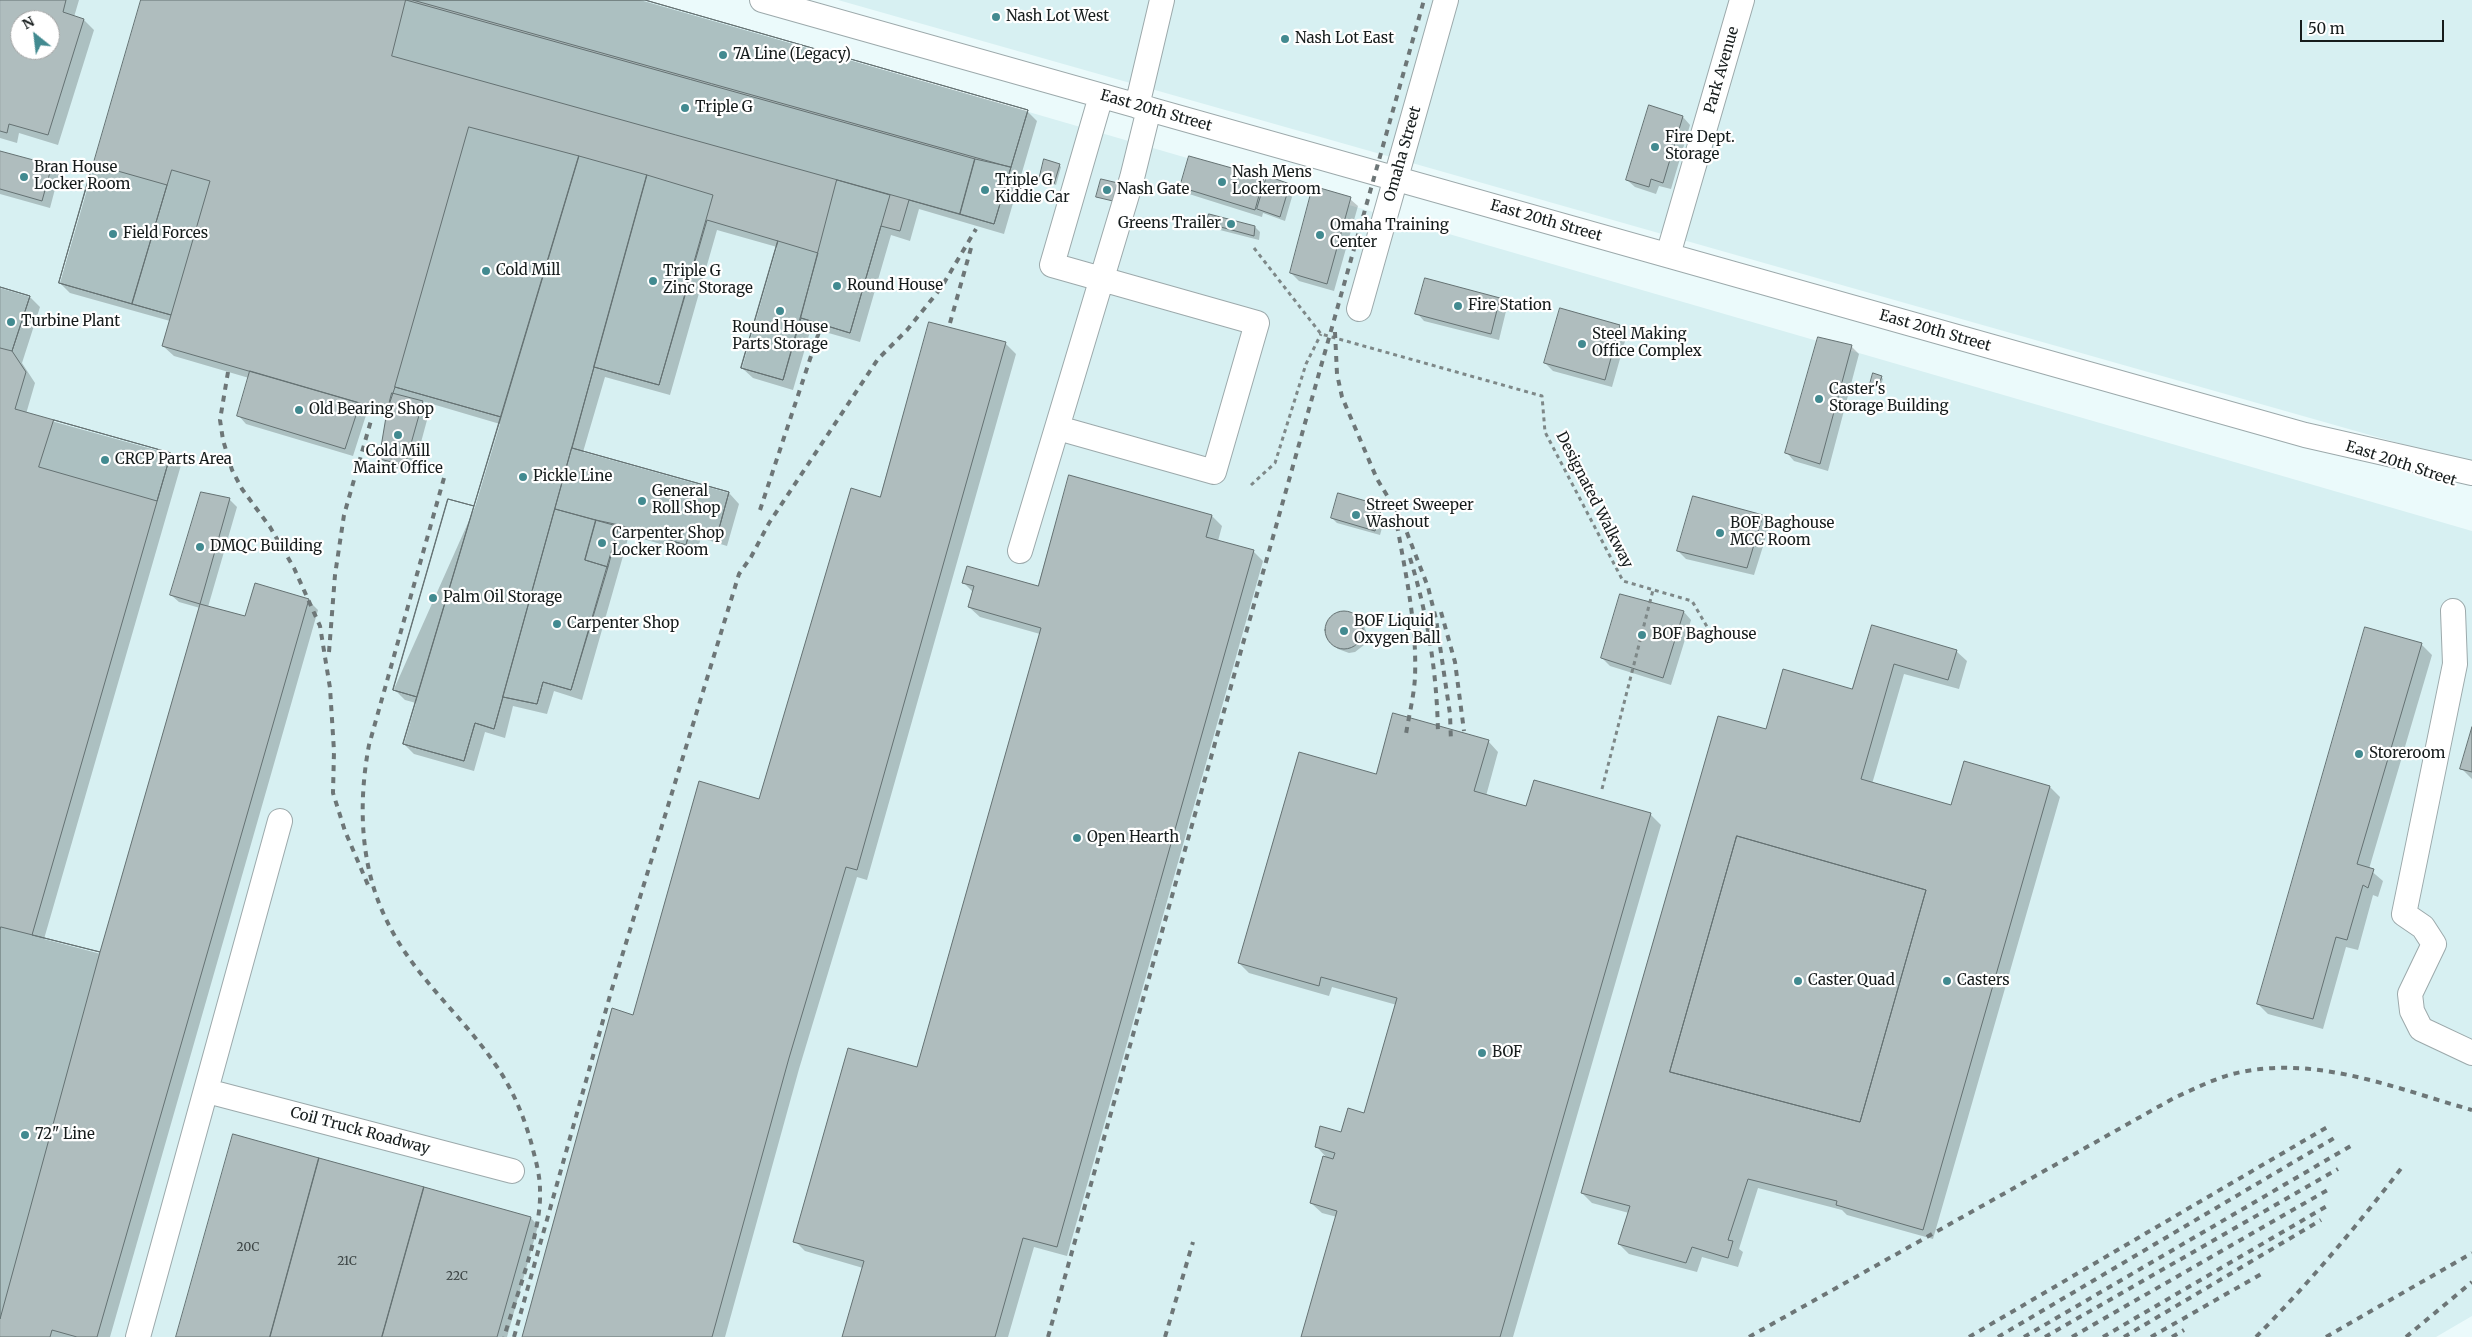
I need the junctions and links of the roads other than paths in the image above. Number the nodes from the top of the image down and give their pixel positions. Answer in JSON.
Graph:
{"nodes":[{"id":1,"x":762,"y":0,"type":"edge"},
{"id":2,"x":1162,"y":0,"type":"edge"},
{"id":3,"x":1446,"y":0,"type":"edge"},
{"id":4,"x":1742,"y":0,"type":"edge"},
{"id":5,"x":1101,"y":96,"type":"junction"},
{"id":6,"x":1143,"y":107,"type":"junction"},
{"id":7,"x":1397,"y":179,"type":"junction"},
{"id":8,"x":1668,"y":255,"type":"junction"},
{"id":9,"x":1102,"y":280,"type":"junction"},
{"id":10,"x":1359,"y":309,"type":"dead end"},
{"id":11,"x":1058,"y":428,"type":"junction"},
{"id":12,"x":2330,"y":441,"type":"junction"},
{"id":13,"x":2472,"y":473,"type":"edge"},
{"id":14,"x":2472,"y":487,"type":"edge"},
{"id":15,"x":1020,"y":551,"type":"dead end"},
{"id":16,"x":2453,"y":611,"type":"dead end"},
{"id":17,"x":280,"y":821,"type":"dead end"},
{"id":18,"x":2472,"y":1053,"type":"edge"},
{"id":19,"x":208,"y":1091,"type":"junction"},
{"id":20,"x":512,"y":1172,"type":"dead end"},
{"id":21,"x":138,"y":1337,"type":"edge"}],
"edges":[{"from":1,"to":5,"type":"street","name":"East 20th Street"},
{"from":2,"to":6,"type":"street"},
{"from":3,"to":7,"type":"street","name":"Omaha Street"},
{"from":4,"to":8,"type":"street","name":"Park Avenue"},
{"from":5,"to":6,"type":"street","name":"East 20th Street"},
{"from":5,"to":9,"type":"street"},
{"from":6,"to":7,"type":"street","name":"East 20th Street"},
{"from":6,"to":9,"type":"street"},
{"from":7,"to":8,"type":"street","name":"East 20th Street"},
{"from":7,"to":10,"type":"street","name":"Omaha Street"},
{"from":8,"to":12,"type":"street","name":"East 20th Street"},
{"from":9,"to":11,"type":"street"},
{"from":9,"to":11,"type":"street"},
{"from":11,"to":15,"type":"street"},
{"from":12,"to":13,"type":"street","name":"East 20th Street"},
{"from":12,"to":14,"type":"street","name":"East 20th Street"},
{"from":16,"to":18,"type":"street"},
{"from":17,"to":19,"type":"street"},
{"from":19,"to":20,"type":"street","name":"Coil Truck Roadway"},
{"from":19,"to":21,"type":"street"}]}
